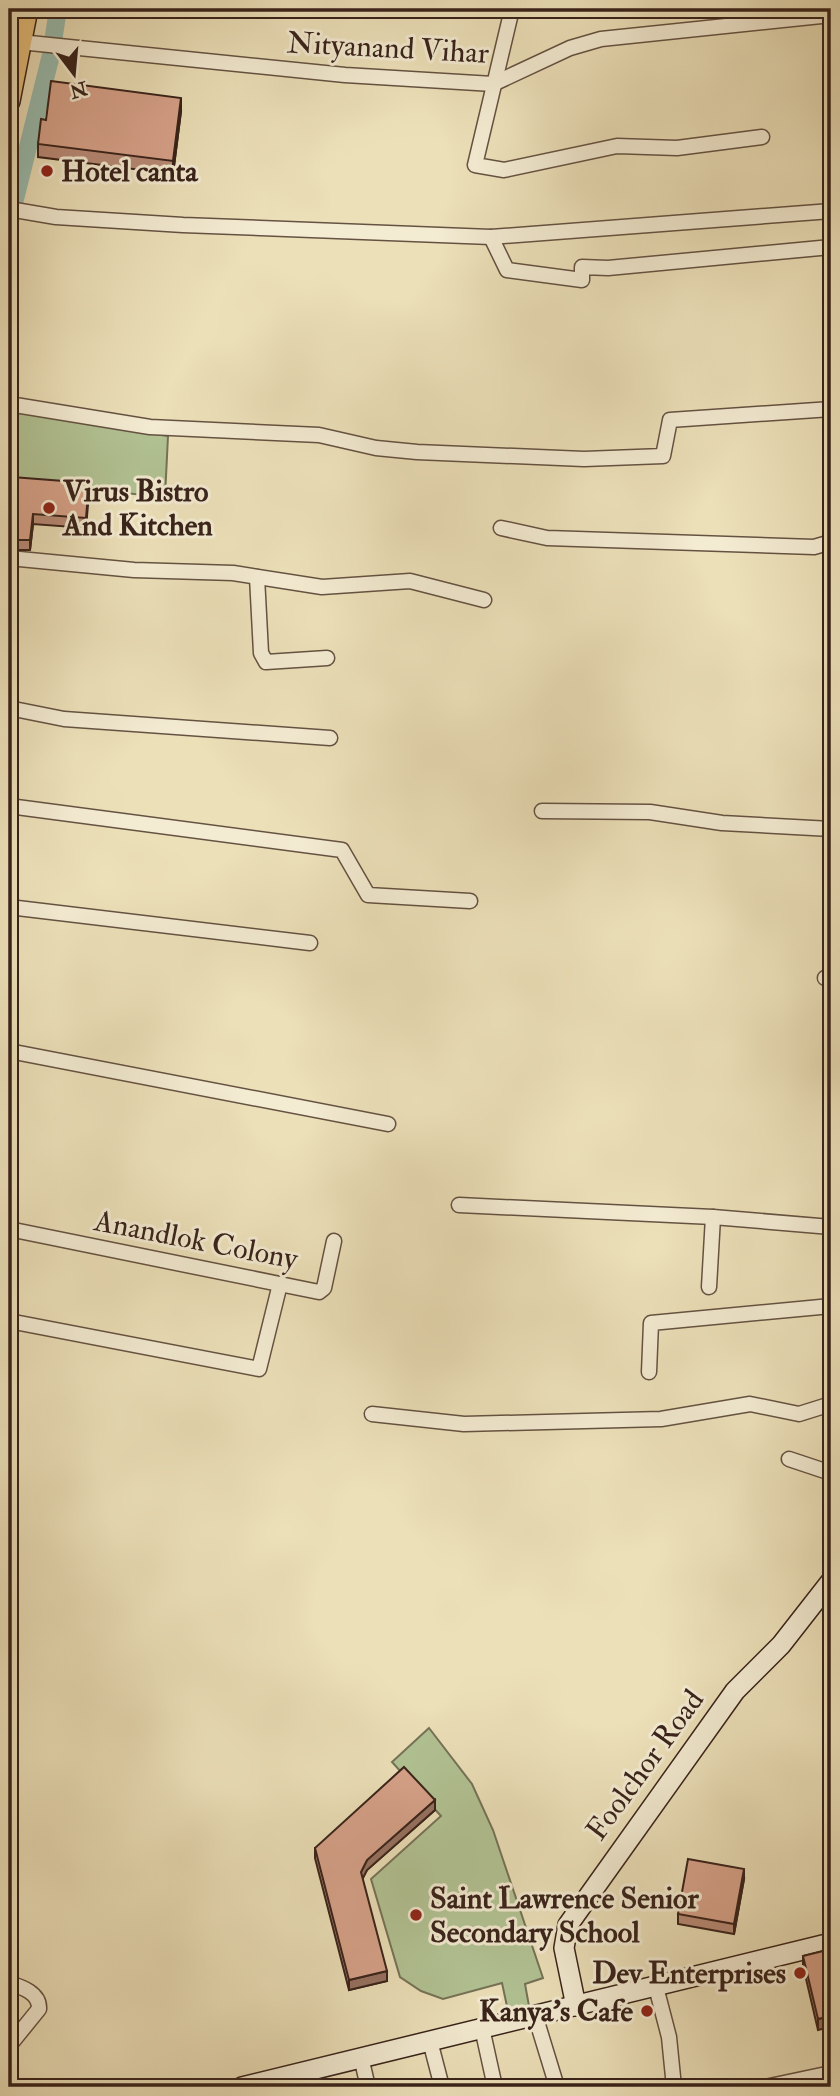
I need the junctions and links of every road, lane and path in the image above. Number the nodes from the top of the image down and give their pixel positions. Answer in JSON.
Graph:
{"nodes":[{"id":1,"x":27,"y":9,"type":"edge"},
{"id":2,"x":512,"y":9,"type":"edge"},
{"id":3,"x":831,"y":15,"type":"edge"},
{"id":4,"x":20,"y":42,"type":"junction"},
{"id":5,"x":493,"y":84,"type":"junction"},
{"id":6,"x":9,"y":101,"type":"edge"},
{"id":7,"x":762,"y":137,"type":"dead end"},
{"id":8,"x":14,"y":211,"type":"edge"},
{"id":9,"x":831,"y":211,"type":"edge"},
{"id":10,"x":491,"y":237,"type":"junction"},
{"id":11,"x":831,"y":247,"type":"edge"},
{"id":12,"x":9,"y":404,"type":"edge"},
{"id":13,"x":831,"y":409,"type":"edge"},
{"id":14,"x":501,"y":527,"type":"dead end"},
{"id":15,"x":831,"y":542,"type":"edge"},
{"id":16,"x":9,"y":558,"type":"edge"},
{"id":17,"x":257,"y":577,"type":"junction"},
{"id":18,"x":484,"y":600,"type":"dead end"},
{"id":19,"x":327,"y":658,"type":"dead end"},
{"id":20,"x":9,"y":708,"type":"edge"},
{"id":21,"x":330,"y":738,"type":"dead end"},
{"id":22,"x":9,"y":806,"type":"edge"},
{"id":23,"x":542,"y":811,"type":"dead end"},
{"id":24,"x":831,"y":829,"type":"edge"},
{"id":25,"x":470,"y":901,"type":"dead end"},
{"id":26,"x":9,"y":907,"type":"edge"},
{"id":27,"x":310,"y":943,"type":"dead end"},
{"id":28,"x":9,"y":1051,"type":"edge"},
{"id":29,"x":388,"y":1125,"type":"dead end"},
{"id":30,"x":459,"y":1205,"type":"dead end"},
{"id":31,"x":713,"y":1217,"type":"junction"},
{"id":32,"x":831,"y":1227,"type":"edge"},
{"id":33,"x":9,"y":1229,"type":"edge"},
{"id":34,"x":334,"y":1241,"type":"dead end"},
{"id":35,"x":280,"y":1284,"type":"junction"},
{"id":36,"x":709,"y":1287,"type":"dead end"},
{"id":37,"x":831,"y":1306,"type":"edge"},
{"id":38,"x":9,"y":1321,"type":"edge"},
{"id":39,"x":649,"y":1372,"type":"dead end"},
{"id":40,"x":831,"y":1404,"type":"edge"},
{"id":41,"x":372,"y":1414,"type":"dead end"},
{"id":42,"x":789,"y":1459,"type":"dead end"},
{"id":43,"x":831,"y":1474,"type":"edge"},
{"id":44,"x":831,"y":1581,"type":"edge"},
{"id":45,"x":831,"y":1943,"type":"edge"},
{"id":46,"x":9,"y":1983,"type":"edge"},
{"id":47,"x":656,"y":1987,"type":"junction"},
{"id":48,"x":576,"y":2006,"type":"junction"},
{"id":49,"x":535,"y":2015,"type":"junction"},
{"id":50,"x":482,"y":2028,"type":"junction"},
{"id":51,"x":430,"y":2041,"type":"junction"},
{"id":52,"x":9,"y":2046,"type":"edge"},
{"id":53,"x":361,"y":2057,"type":"junction"},
{"id":54,"x":831,"y":2073,"type":"edge"},
{"id":55,"x":289,"y":2081,"type":"edge"},
{"id":56,"x":242,"y":2087,"type":"edge"},
{"id":57,"x":368,"y":2087,"type":"edge"},
{"id":58,"x":442,"y":2087,"type":"edge"},
{"id":59,"x":495,"y":2087,"type":"edge"},
{"id":60,"x":557,"y":2087,"type":"edge"},
{"id":61,"x":674,"y":2087,"type":"edge"},
{"id":62,"x":765,"y":2087,"type":"edge"}],
"edges":[{"from":1,"to":4,"type":"main road"},
{"from":2,"to":5,"type":"street"},
{"from":3,"to":5,"type":"street","name":"Nityanand Vihar"},
{"from":4,"to":5,"type":"street","name":"Nityanand Vihar"},
{"from":4,"to":6,"type":"main road"},
{"from":5,"to":7,"type":"street"},
{"from":8,"to":10,"type":"street"},
{"from":9,"to":10,"type":"street"},
{"from":10,"to":11,"type":"street"},
{"from":12,"to":13,"type":"street"},
{"from":14,"to":15,"type":"street"},
{"from":16,"to":17,"type":"street"},
{"from":17,"to":18,"type":"street"},
{"from":17,"to":19,"type":"street"},
{"from":20,"to":21,"type":"street"},
{"from":22,"to":25,"type":"street"},
{"from":23,"to":24,"type":"street"},
{"from":26,"to":27,"type":"street"},
{"from":28,"to":29,"type":"street"},
{"from":30,"to":31,"type":"street"},
{"from":31,"to":32,"type":"street"},
{"from":31,"to":36,"type":"street"},
{"from":33,"to":35,"type":"street","name":"Anandlok Colony"},
{"from":34,"to":35,"type":"street","name":"Anandlok Colony"},
{"from":35,"to":38,"type":"street"},
{"from":37,"to":39,"type":"street"},
{"from":40,"to":41,"type":"street"},
{"from":42,"to":43,"type":"street"},
{"from":44,"to":48,"type":"main road","name":"Foolchor Road"},
{"from":45,"to":47,"type":"main road"},
{"from":46,"to":52,"type":"street"},
{"from":47,"to":48,"type":"main road"},
{"from":47,"to":61,"type":"street"},
{"from":48,"to":49,"type":"main road"},
{"from":49,"to":50,"type":"main road"},
{"from":49,"to":60,"type":"street"},
{"from":50,"to":51,"type":"main road"},
{"from":50,"to":59,"type":"street"},
{"from":51,"to":53,"type":"main road"},
{"from":51,"to":58,"type":"street"},
{"from":53,"to":55,"type":"main road"},
{"from":53,"to":57,"type":"street"},
{"from":54,"to":62,"type":"street"},
{"from":55,"to":56,"type":"main road"}]}
